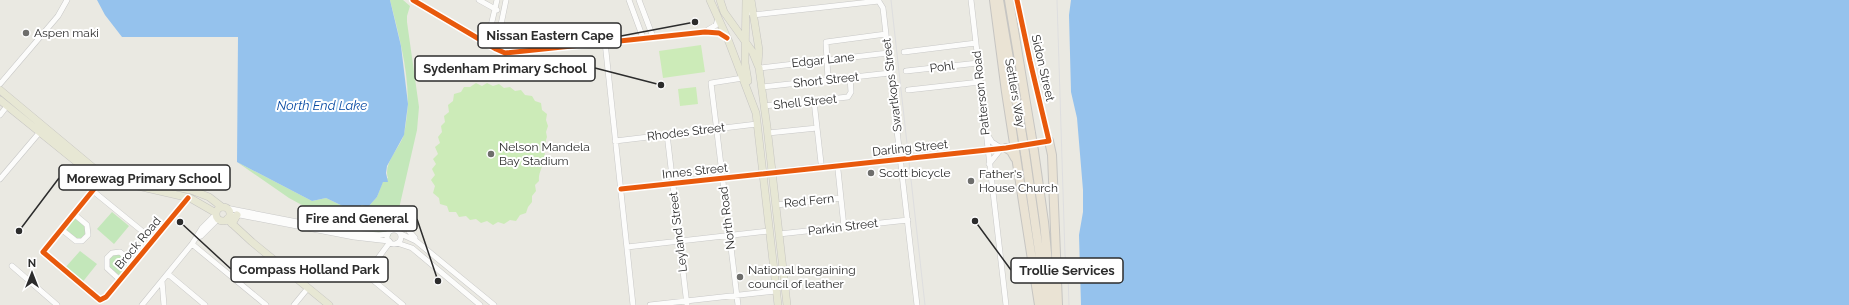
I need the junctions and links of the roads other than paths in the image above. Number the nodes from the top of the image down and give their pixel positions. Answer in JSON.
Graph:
{"nodes":[{"id":1,"x":67,"y":0,"type":"edge"},
{"id":2,"x":413,"y":0,"type":"edge"},
{"id":3,"x":479,"y":0,"type":"edge"},
{"id":4,"x":497,"y":0,"type":"edge"},
{"id":5,"x":506,"y":0,"type":"edge"},
{"id":6,"x":629,"y":0,"type":"edge"},
{"id":7,"x":638,"y":0,"type":"edge"},
{"id":8,"x":710,"y":0,"type":"edge"},
{"id":9,"x":720,"y":0,"type":"edge"},
{"id":10,"x":748,"y":0,"type":"edge"},
{"id":11,"x":878,"y":0,"type":"edge"},
{"id":12,"x":971,"y":0,"type":"edge"},
{"id":13,"x":994,"y":0,"type":"edge"},
{"id":14,"x":1000,"y":0,"type":"edge"},
{"id":15,"x":1009,"y":0,"type":"edge"},
{"id":16,"x":1018,"y":0,"type":"edge"},
{"id":17,"x":495,"y":10,"type":"junction"},
{"id":18,"x":746,"y":10,"type":"junction"},
{"id":19,"x":504,"y":12,"type":"junction"},
{"id":20,"x":753,"y":15,"type":"junction"},
{"id":21,"x":718,"y":19,"type":"junction"},
{"id":22,"x":705,"y":32,"type":"junction"},
{"id":23,"x":886,"y":34,"type":"junction"},
{"id":24,"x":653,"y":37,"type":"junction"},
{"id":25,"x":643,"y":38,"type":"junction"},
{"id":26,"x":727,"y":38,"type":"junction"},
{"id":27,"x":745,"y":41,"type":"junction"},
{"id":28,"x":605,"y":42,"type":"junction"},
{"id":29,"x":487,"y":43,"type":"junction"},
{"id":30,"x":976,"y":43,"type":"junction"},
{"id":31,"x":496,"y":49,"type":"junction"},
{"id":32,"x":904,"y":52,"type":"dead end"},
{"id":33,"x":888,"y":53,"type":"junction"},
{"id":34,"x":826,"y":59,"type":"junction"},
{"id":35,"x":978,"y":63,"type":"junction"},
{"id":36,"x":758,"y":66,"type":"junction"},
{"id":37,"x":906,"y":71,"type":"dead end"},
{"id":38,"x":890,"y":72,"type":"junction"},
{"id":39,"x":850,"y":77,"type":"junction"},
{"id":40,"x":743,"y":78,"type":"junction"},
{"id":41,"x":828,"y":79,"type":"junction"},
{"id":42,"x":980,"y":82,"type":"junction"},
{"id":43,"x":0,"y":84,"type":"edge"},
{"id":44,"x":762,"y":87,"type":"junction"},
{"id":45,"x":0,"y":90,"type":"edge"},
{"id":46,"x":908,"y":90,"type":"dead end"},
{"id":47,"x":751,"y":99,"type":"junction"},
{"id":48,"x":0,"y":100,"type":"edge"},
{"id":49,"x":814,"y":101,"type":"junction"},
{"id":50,"x":7,"y":106,"type":"junction"},
{"id":51,"x":764,"y":106,"type":"junction"},
{"id":52,"x":0,"y":115,"type":"edge"},
{"id":53,"x":758,"y":124,"type":"junction"},
{"id":54,"x":37,"y":128,"type":"junction"},
{"id":55,"x":817,"y":128,"type":"junction"},
{"id":56,"x":716,"y":129,"type":"junction"},
{"id":57,"x":768,"y":133,"type":"junction"},
{"id":58,"x":667,"y":134,"type":"junction"},
{"id":59,"x":986,"y":134,"type":"junction"},
{"id":60,"x":615,"y":141,"type":"junction"},
{"id":61,"x":1049,"y":141,"type":"junction"},
{"id":62,"x":1014,"y":146,"type":"junction"},
{"id":63,"x":1003,"y":148,"type":"junction"},
{"id":64,"x":988,"y":149,"type":"junction"},
{"id":65,"x":1017,"y":160,"type":"junction"},
{"id":66,"x":820,"y":163,"type":"dead end"},
{"id":67,"x":989,"y":164,"type":"junction"},
{"id":68,"x":838,"y":170,"type":"dead end"},
{"id":69,"x":772,"y":172,"type":"junction"},
{"id":70,"x":763,"y":173,"type":"junction"},
{"id":71,"x":94,"y":176,"type":"junction"},
{"id":72,"x":105,"y":176,"type":"junction"},
{"id":73,"x":722,"y":178,"type":"junction"},
{"id":74,"x":0,"y":179,"type":"edge"},
{"id":75,"x":673,"y":183,"type":"junction"},
{"id":76,"x":621,"y":189,"type":"junction"},
{"id":77,"x":93,"y":191,"type":"junction"},
{"id":78,"x":188,"y":198,"type":"junction"},
{"id":79,"x":841,"y":198,"type":"junction"},
{"id":80,"x":776,"y":204,"type":"junction"},
{"id":81,"x":224,"y":208,"type":"junction"},
{"id":82,"x":74,"y":214,"type":"junction"},
{"id":83,"x":237,"y":215,"type":"joint"},
{"id":84,"x":223,"y":218,"type":"junction"},
{"id":85,"x":908,"y":220,"type":"junction"},
{"id":86,"x":408,"y":223,"type":"dead end"},
{"id":87,"x":844,"y":227,"type":"junction"},
{"id":88,"x":60,"y":229,"type":"junction"},
{"id":89,"x":770,"y":230,"type":"junction"},
{"id":90,"x":388,"y":234,"type":"junction"},
{"id":91,"x":401,"y":234,"type":"junction"},
{"id":92,"x":779,"y":234,"type":"junction"},
{"id":93,"x":728,"y":235,"type":"junction"},
{"id":94,"x":153,"y":240,"type":"junction"},
{"id":95,"x":382,"y":240,"type":"junction"},
{"id":96,"x":679,"y":241,"type":"junction"},
{"id":97,"x":393,"y":242,"type":"junction"},
{"id":98,"x":192,"y":244,"type":"junction"},
{"id":99,"x":424,"y":247,"type":"junction"},
{"id":100,"x":627,"y":247,"type":"junction"},
{"id":101,"x":385,"y":250,"type":"junction"},
{"id":102,"x":134,"y":263,"type":"junction"},
{"id":103,"x":12,"y":266,"type":"dead end"},
{"id":104,"x":168,"y":274,"type":"junction"},
{"id":105,"x":120,"y":280,"type":"junction"},
{"id":106,"x":162,"y":281,"type":"junction"},
{"id":107,"x":307,"y":290,"type":"junction"},
{"id":108,"x":776,"y":291,"type":"junction"},
{"id":109,"x":736,"y":295,"type":"junction"},
{"id":110,"x":687,"y":303,"type":"edge"},
{"id":111,"x":54,"y":304,"type":"edge"},
{"id":112,"x":142,"y":305,"type":"edge"},
{"id":113,"x":164,"y":305,"type":"edge"},
{"id":114,"x":205,"y":305,"type":"edge"},
{"id":115,"x":266,"y":305,"type":"edge"},
{"id":116,"x":294,"y":305,"type":"edge"},
{"id":117,"x":323,"y":305,"type":"edge"},
{"id":118,"x":329,"y":305,"type":"edge"},
{"id":119,"x":403,"y":305,"type":"edge"},
{"id":120,"x":480,"y":305,"type":"edge"},
{"id":121,"x":494,"y":305,"type":"edge"},
{"id":122,"x":634,"y":305,"type":"edge"},
{"id":123,"x":650,"y":305,"type":"edge"},
{"id":124,"x":738,"y":305,"type":"edge"},
{"id":125,"x":778,"y":305,"type":"edge"},
{"id":126,"x":787,"y":305,"type":"edge"},
{"id":127,"x":917,"y":305,"type":"edge"},
{"id":128,"x":1006,"y":305,"type":"edge"},
{"id":129,"x":1039,"y":305,"type":"edge"},
{"id":130,"x":1044,"y":305,"type":"edge"},
{"id":131,"x":1052,"y":305,"type":"edge"},
{"id":132,"x":1058,"y":305,"type":"edge"}],
"edges":[{"from":1,"to":43,"type":"street"},
{"from":2,"to":29,"type":"street"},
{"from":3,"to":17,"type":"street"},
{"from":4,"to":17,"type":"street"},
{"from":5,"to":19,"type":"street"},
{"from":6,"to":25,"type":"street"},
{"from":7,"to":24,"type":"street"},
{"from":8,"to":21,"type":"main road"},
{"from":9,"to":27,"type":"main road"},
{"from":10,"to":18,"type":"main road"},
{"from":10,"to":20,"type":"main road"},
{"from":11,"to":20,"type":"street","name":"Swartkops Street"},
{"from":11,"to":23,"type":"street","name":"Swartkops Street"},
{"from":12,"to":30,"type":"street","name":"Patterson Road"},
{"from":13,"to":62,"type":"highway"},
{"from":14,"to":130,"type":"highway","name":"Settlers Way","bridge":true},
{"from":15,"to":131,"type":"highway","name":"Settlers Way","bridge":true},
{"from":16,"to":61,"type":"street","name":"Sidon Street"},
{"from":17,"to":19,"type":"street"},
{"from":17,"to":29,"type":"street"},
{"from":18,"to":20,"type":"street"},
{"from":18,"to":27,"type":"main road"},
{"from":19,"to":31,"type":"street"},
{"from":20,"to":36,"type":"main road"},
{"from":21,"to":22,"type":"street"},
{"from":21,"to":26,"type":"main road"},
{"from":22,"to":24,"type":"street"},
{"from":22,"to":26,"type":"street"},
{"from":23,"to":33,"type":"street","name":"Swartkops Street"},
{"from":23,"to":34,"type":"street"},
{"from":24,"to":25,"type":"street"},
{"from":25,"to":28,"type":"street"},
{"from":26,"to":40,"type":"main road"},
{"from":27,"to":36,"type":"main road"},
{"from":27,"to":47,"type":"main road"},
{"from":28,"to":31,"type":"street"},
{"from":28,"to":60,"type":"street"},
{"from":29,"to":31,"type":"street"},
{"from":30,"to":32,"type":"street"},
{"from":30,"to":35,"type":"street","name":"Patterson Road"},
{"from":33,"to":34,"type":"street","name":"Edgar Lane"},
{"from":33,"to":38,"type":"street","name":"Swartkops Street"},
{"from":34,"to":36,"type":"street","name":"Edgar Lane"},
{"from":34,"to":41,"type":"street"},
{"from":35,"to":37,"type":"street","name":"Pohl"},
{"from":35,"to":42,"type":"street","name":"Patterson Road"},
{"from":36,"to":44,"type":"main road"},
{"from":38,"to":39,"type":"street","name":"Short Street"},
{"from":38,"to":85,"type":"street","name":"Swartkops Street"},
{"from":39,"to":41,"type":"street","name":"Short Street"},
{"from":39,"to":49,"type":"street","name":"Shell Street"},
{"from":40,"to":47,"type":"main road"},
{"from":40,"to":56,"type":"street","name":"North Road"},
{"from":41,"to":44,"type":"street","name":"Short Street"},
{"from":42,"to":46,"type":"street"},
{"from":42,"to":59,"type":"street","name":"Patterson Road"},
{"from":44,"to":51,"type":"main road"},
{"from":45,"to":54,"type":"main road"},
{"from":47,"to":53,"type":"main road"},
{"from":48,"to":50,"type":"main road"},
{"from":49,"to":51,"type":"street","name":"Shell Street"},
{"from":49,"to":55,"type":"street"},
{"from":50,"to":52,"type":"street"},
{"from":50,"to":54,"type":"main road"},
{"from":51,"to":57,"type":"main road"},
{"from":53,"to":56,"type":"street","name":"Rhodes Street"},
{"from":53,"to":70,"type":"main road"},
{"from":54,"to":71,"type":"main road"},
{"from":54,"to":72,"type":"main road"},
{"from":54,"to":74,"type":"street"},
{"from":55,"to":57,"type":"street"},
{"from":55,"to":66,"type":"street"},
{"from":56,"to":58,"type":"street","name":"Rhodes Street"},
{"from":56,"to":73,"type":"street","name":"North Road"},
{"from":57,"to":69,"type":"main road"},
{"from":58,"to":60,"type":"street","name":"Rhodes Street"},
{"from":58,"to":75,"type":"street","name":"Leyland Street"},
{"from":59,"to":63,"type":"street"},
{"from":59,"to":64,"type":"street","name":"Patterson Road"},
{"from":60,"to":76,"type":"street"},
{"from":61,"to":62,"type":"street","name":"Darling Street"},
{"from":61,"to":132,"type":"highway"},
{"from":62,"to":63,"type":"street","name":"Darling Street"},
{"from":62,"to":65,"type":"highway"},
{"from":63,"to":64,"type":"street","name":"Darling Street"},
{"from":63,"to":65,"type":"highway"},
{"from":63,"to":67,"type":"street"},
{"from":64,"to":67,"type":"street","name":"Patterson Road"},
{"from":64,"to":69,"type":"street","name":"Darling Street","bridge":true},
{"from":65,"to":129,"type":"highway"},
{"from":67,"to":128,"type":"street","name":"Patterson Road"},
{"from":68,"to":79,"type":"street"},
{"from":69,"to":70,"type":"street","name":"Innes Street"},
{"from":69,"to":80,"type":"main road"},
{"from":70,"to":73,"type":"street","name":"Innes Street"},
{"from":70,"to":89,"type":"main road"},
{"from":71,"to":72,"type":"main road"},
{"from":71,"to":77,"type":"main road"},
{"from":72,"to":77,"type":"street"},
{"from":72,"to":78,"type":"main road"},
{"from":72,"to":81,"type":"main road"},
{"from":73,"to":75,"type":"street","name":"Innes Street"},
{"from":73,"to":93,"type":"street","name":"North Road"},
{"from":75,"to":76,"type":"street","name":"Innes Street"},
{"from":75,"to":96,"type":"street","name":"Leyland Street"},
{"from":76,"to":100,"type":"street"},
{"from":77,"to":82,"type":"street"},
{"from":77,"to":94,"type":"street"},
{"from":78,"to":84,"type":"main road"},
{"from":78,"to":94,"type":"street","name":"Brock Road"},
{"from":79,"to":80,"type":"street","name":"Red Fern"},
{"from":79,"to":87,"type":"street"},
{"from":80,"to":92,"type":"main road"},
{"from":81,"to":84,"type":"main road"},
{"from":81,"to":84,"type":"main road"},
{"from":81,"to":90,"type":"street"},
{"from":82,"to":88,"type":"street"},
{"from":82,"to":88,"type":"street"},
{"from":83,"to":84,"type":"main road"},
{"from":83,"to":95,"type":"street"},
{"from":84,"to":98,"type":"street"},
{"from":84,"to":107,"type":"main road"},
{"from":84,"to":107,"type":"main road"},
{"from":85,"to":87,"type":"street","name":"Parkin Street"},
{"from":85,"to":127,"type":"street","name":"Swartkops Street"},
{"from":86,"to":99,"type":"street"},
{"from":87,"to":92,"type":"street","name":"Parkin Street"},
{"from":88,"to":105,"type":"street","name":"Brock Road"},
{"from":89,"to":93,"type":"street"},
{"from":89,"to":108,"type":"main road"},
{"from":90,"to":91,"type":"street"},
{"from":90,"to":97,"type":"street"},
{"from":91,"to":97,"type":"street"},
{"from":91,"to":99,"type":"street"},
{"from":92,"to":126,"type":"main road"},
{"from":93,"to":96,"type":"street"},
{"from":93,"to":109,"type":"street","name":"North Road"},
{"from":94,"to":102,"type":"street","name":"Brock Road"},
{"from":95,"to":97,"type":"street"},
{"from":95,"to":101,"type":"street"},
{"from":96,"to":100,"type":"street"},
{"from":96,"to":110,"type":"street","name":"Leyland Street"},
{"from":97,"to":101,"type":"street"},
{"from":97,"to":120,"type":"street"},
{"from":98,"to":104,"type":"street"},
{"from":98,"to":115,"type":"street"},
{"from":99,"to":121,"type":"street"},
{"from":100,"to":122,"type":"street"},
{"from":101,"to":119,"type":"street"},
{"from":102,"to":105,"type":"street","name":"Brock Road"},
{"from":102,"to":105,"type":"street"},
{"from":103,"to":111,"type":"street"},
{"from":104,"to":106,"type":"street"},
{"from":104,"to":114,"type":"street"},
{"from":106,"to":112,"type":"street"},
{"from":106,"to":113,"type":"street"},
{"from":107,"to":116,"type":"street"},
{"from":107,"to":117,"type":"main road"},
{"from":107,"to":118,"type":"main road"},
{"from":108,"to":109,"type":"street"},
{"from":108,"to":125,"type":"main road"},
{"from":109,"to":110,"type":"street"},
{"from":109,"to":124,"type":"street","name":"North Road"},
{"from":110,"to":123,"type":"street"}]}
